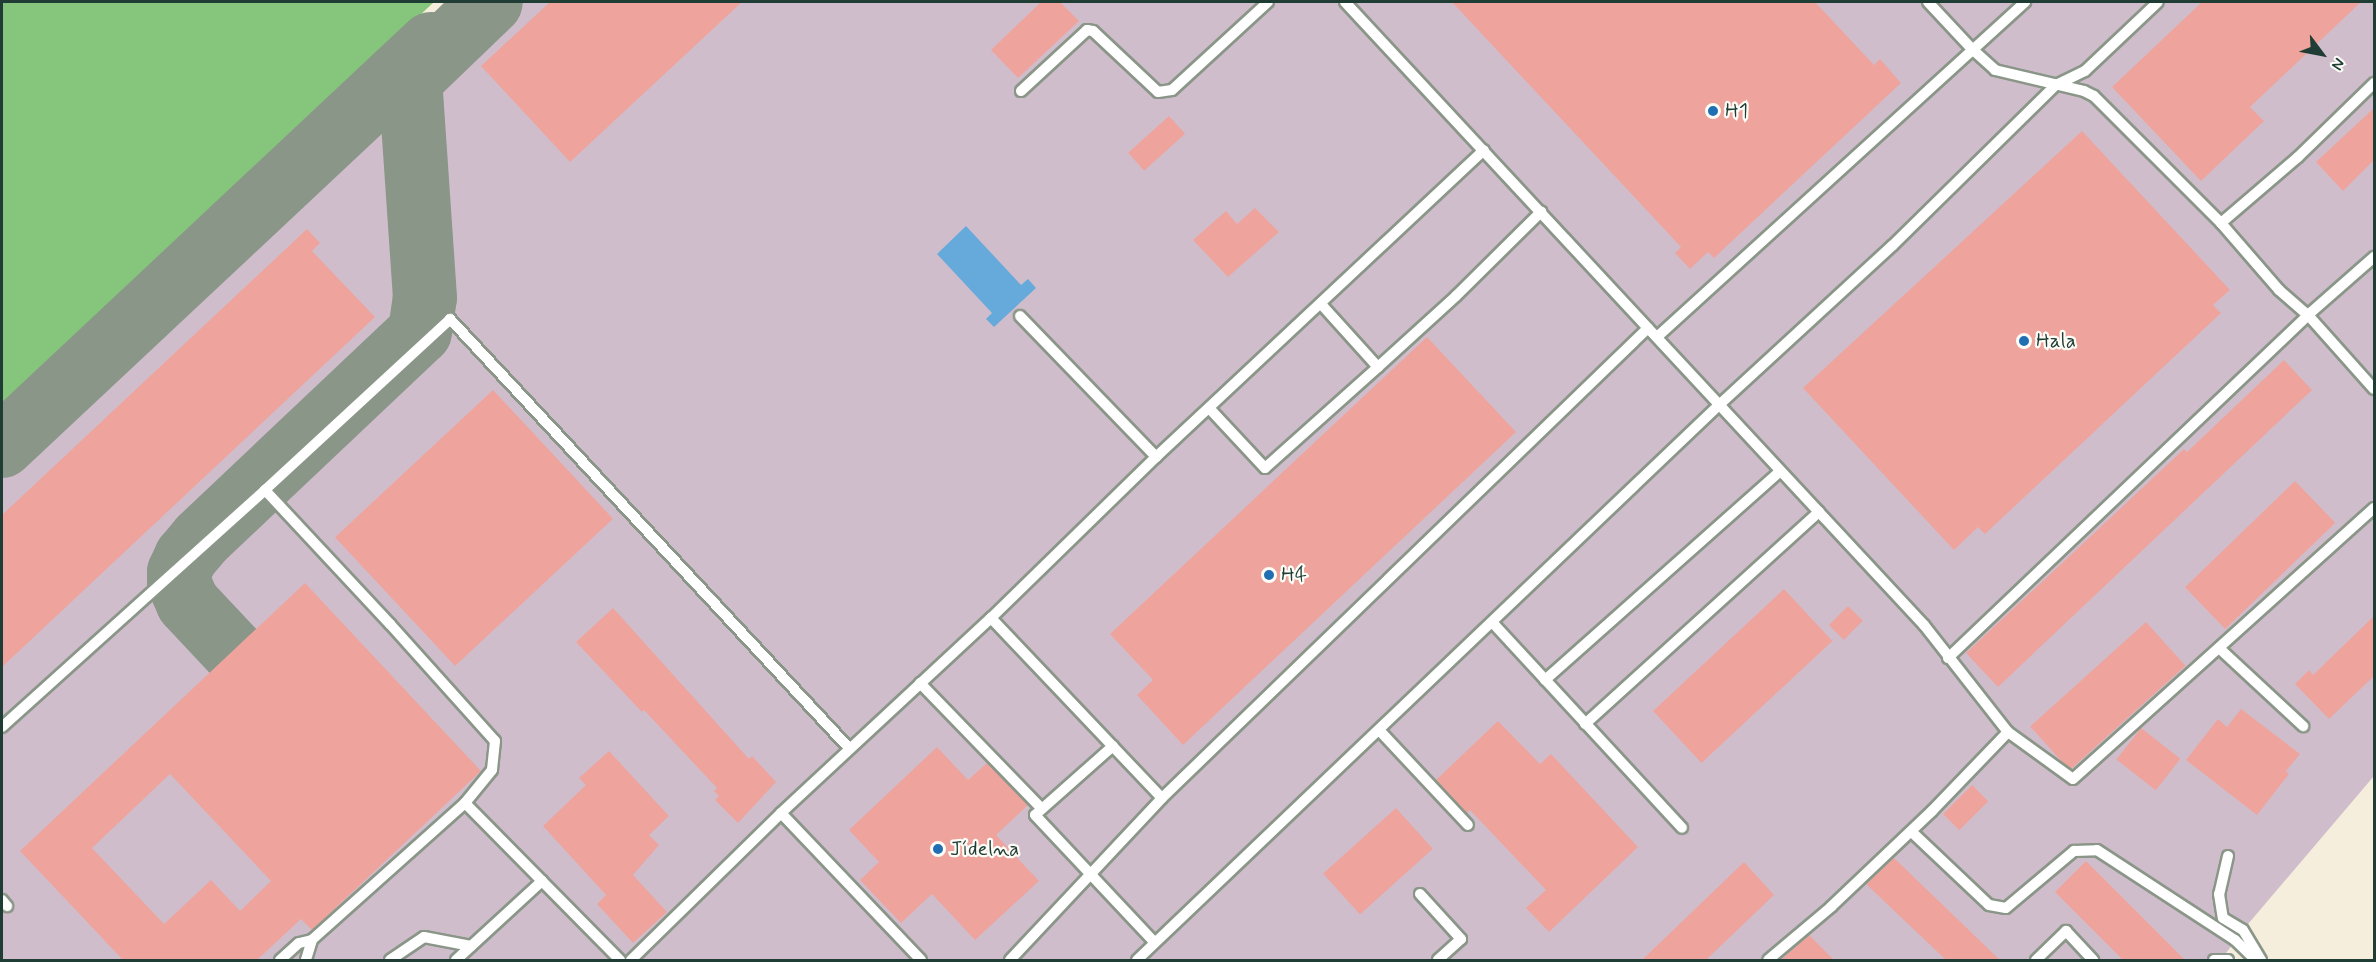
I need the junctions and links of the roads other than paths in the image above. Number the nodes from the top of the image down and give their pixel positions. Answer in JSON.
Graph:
{"nodes":[{"id":1,"x":1268,"y":2,"type":"edge"},
{"id":2,"x":1345,"y":2,"type":"edge"},
{"id":3,"x":1928,"y":2,"type":"edge"},
{"id":4,"x":2025,"y":2,"type":"edge"},
{"id":5,"x":2158,"y":2,"type":"edge"},
{"id":6,"x":1972,"y":49,"type":"junction"},
{"id":7,"x":2374,"y":83,"type":"edge"},
{"id":8,"x":2056,"y":85,"type":"junction"},
{"id":9,"x":1021,"y":91,"type":"dead end"},
{"id":10,"x":1484,"y":150,"type":"junction"},
{"id":11,"x":1541,"y":212,"type":"junction"},
{"id":12,"x":2221,"y":223,"type":"junction"},
{"id":13,"x":2374,"y":256,"type":"edge"},
{"id":14,"x":1321,"y":304,"type":"junction"},
{"id":15,"x":2308,"y":315,"type":"junction"},
{"id":16,"x":1020,"y":316,"type":"dead end"},
{"id":17,"x":1648,"y":328,"type":"junction"},
{"id":18,"x":1657,"y":338,"type":"junction"},
{"id":19,"x":1378,"y":367,"type":"junction"},
{"id":20,"x":2374,"y":389,"type":"edge"},
{"id":21,"x":1719,"y":405,"type":"junction"},
{"id":22,"x":1209,"y":408,"type":"junction"},
{"id":23,"x":1156,"y":457,"type":"junction"},
{"id":24,"x":1780,"y":471,"type":"junction"},
{"id":25,"x":265,"y":490,"type":"junction"},
{"id":26,"x":2374,"y":508,"type":"edge"},
{"id":27,"x":1819,"y":512,"type":"junction"},
{"id":28,"x":991,"y":618,"type":"junction"},
{"id":29,"x":1492,"y":622,"type":"junction"},
{"id":30,"x":2219,"y":648,"type":"junction"},
{"id":31,"x":1948,"y":658,"type":"junction"},
{"id":32,"x":1545,"y":680,"type":"junction"},
{"id":33,"x":920,"y":683,"type":"junction"},
{"id":34,"x":1585,"y":724,"type":"junction"},
{"id":35,"x":2303,"y":726,"type":"dead end"},
{"id":36,"x":2,"y":727,"type":"edge"},
{"id":37,"x":1379,"y":730,"type":"junction"},
{"id":38,"x":2008,"y":732,"type":"junction"},
{"id":39,"x":1113,"y":746,"type":"junction"},
{"id":40,"x":849,"y":748,"type":"junction"},
{"id":41,"x":1162,"y":798,"type":"junction"},
{"id":42,"x":465,"y":803,"type":"junction"},
{"id":43,"x":1042,"y":809,"type":"junction"},
{"id":44,"x":781,"y":813,"type":"junction"},
{"id":45,"x":1468,"y":825,"type":"dead end"},
{"id":46,"x":1682,"y":828,"type":"dead end"},
{"id":47,"x":1915,"y":835,"type":"dead end"},
{"id":48,"x":2228,"y":856,"type":"dead end"},
{"id":49,"x":1090,"y":875,"type":"junction"},
{"id":50,"x":542,"y":881,"type":"junction"},
{"id":51,"x":1420,"y":894,"type":"dead end"},
{"id":52,"x":312,"y":940,"type":"junction"},
{"id":53,"x":1155,"y":943,"type":"junction"},
{"id":54,"x":471,"y":946,"type":"junction"},
{"id":55,"x":280,"y":960,"type":"edge"},
{"id":56,"x":306,"y":960,"type":"edge"},
{"id":57,"x":390,"y":960,"type":"edge"},
{"id":58,"x":456,"y":960,"type":"edge"},
{"id":59,"x":620,"y":960,"type":"edge"},
{"id":60,"x":631,"y":960,"type":"edge"},
{"id":61,"x":921,"y":960,"type":"edge"},
{"id":62,"x":1010,"y":960,"type":"edge"},
{"id":63,"x":1137,"y":960,"type":"edge"},
{"id":64,"x":1438,"y":960,"type":"edge"},
{"id":65,"x":1768,"y":960,"type":"edge"},
{"id":66,"x":2036,"y":960,"type":"edge"},
{"id":67,"x":2093,"y":960,"type":"edge"},
{"id":68,"x":2214,"y":960,"type":"edge"},
{"id":69,"x":2228,"y":960,"type":"edge"},
{"id":70,"x":2256,"y":960,"type":"edge"},
{"id":71,"x":2261,"y":960,"type":"edge"}],
"edges":[{"from":1,"to":9,"type":"lane"},
{"from":2,"to":10,"type":"lane"},
{"from":3,"to":6,"type":"lane"},
{"from":4,"to":6,"type":"lane"},
{"from":5,"to":8,"type":"lane"},
{"from":6,"to":8,"type":"lane"},
{"from":6,"to":18,"type":"lane"},
{"from":7,"to":12,"type":"lane"},
{"from":8,"to":12,"type":"lane"},
{"from":8,"to":21,"type":"lane"},
{"from":10,"to":11,"type":"lane"},
{"from":10,"to":14,"type":"lane"},
{"from":11,"to":17,"type":"lane"},
{"from":11,"to":19,"type":"lane"},
{"from":12,"to":15,"type":"lane"},
{"from":13,"to":15,"type":"lane"},
{"from":14,"to":19,"type":"lane"},
{"from":14,"to":22,"type":"lane"},
{"from":15,"to":20,"type":"lane"},
{"from":15,"to":31,"type":"lane"},
{"from":16,"to":23,"type":"lane"},
{"from":17,"to":18,"type":"lane"},
{"from":17,"to":41,"type":"lane"},
{"from":18,"to":21,"type":"lane"},
{"from":19,"to":22,"type":"lane"},
{"from":21,"to":24,"type":"lane"},
{"from":21,"to":29,"type":"lane"},
{"from":22,"to":23,"type":"lane"},
{"from":23,"to":28,"type":"lane"},
{"from":24,"to":27,"type":"lane"},
{"from":24,"to":32,"type":"lane"},
{"from":25,"to":36,"type":"lane"},
{"from":25,"to":40,"type":"lane"},
{"from":25,"to":42,"type":"lane"},
{"from":26,"to":30,"type":"lane"},
{"from":27,"to":31,"type":"lane"},
{"from":27,"to":34,"type":"lane"},
{"from":28,"to":33,"type":"lane"},
{"from":28,"to":39,"type":"lane"},
{"from":29,"to":32,"type":"lane"},
{"from":29,"to":37,"type":"lane"},
{"from":30,"to":35,"type":"lane"},
{"from":30,"to":38,"type":"lane"},
{"from":31,"to":38,"type":"lane"},
{"from":32,"to":34,"type":"lane"},
{"from":33,"to":40,"type":"lane"},
{"from":33,"to":43,"type":"lane"},
{"from":34,"to":46,"type":"lane"},
{"from":37,"to":45,"type":"lane"},
{"from":37,"to":53,"type":"lane"},
{"from":38,"to":65,"type":"lane"},
{"from":39,"to":41,"type":"lane"},
{"from":39,"to":43,"type":"lane"},
{"from":40,"to":44,"type":"lane"},
{"from":41,"to":49,"type":"lane"},
{"from":42,"to":50,"type":"lane"},
{"from":42,"to":52,"type":"lane"},
{"from":43,"to":49,"type":"lane"},
{"from":44,"to":60,"type":"lane"},
{"from":44,"to":61,"type":"lane"},
{"from":47,"to":70,"type":"lane"},
{"from":48,"to":71,"type":"lane"},
{"from":49,"to":53,"type":"lane"},
{"from":49,"to":62,"type":"lane"},
{"from":50,"to":54,"type":"lane"},
{"from":50,"to":59,"type":"lane"},
{"from":51,"to":64,"type":"lane"},
{"from":52,"to":55,"type":"lane"},
{"from":52,"to":56,"type":"lane"},
{"from":53,"to":63,"type":"lane"},
{"from":54,"to":57,"type":"lane"},
{"from":54,"to":58,"type":"lane"},
{"from":66,"to":67,"type":"lane"},
{"from":68,"to":69,"type":"lane"}]}
